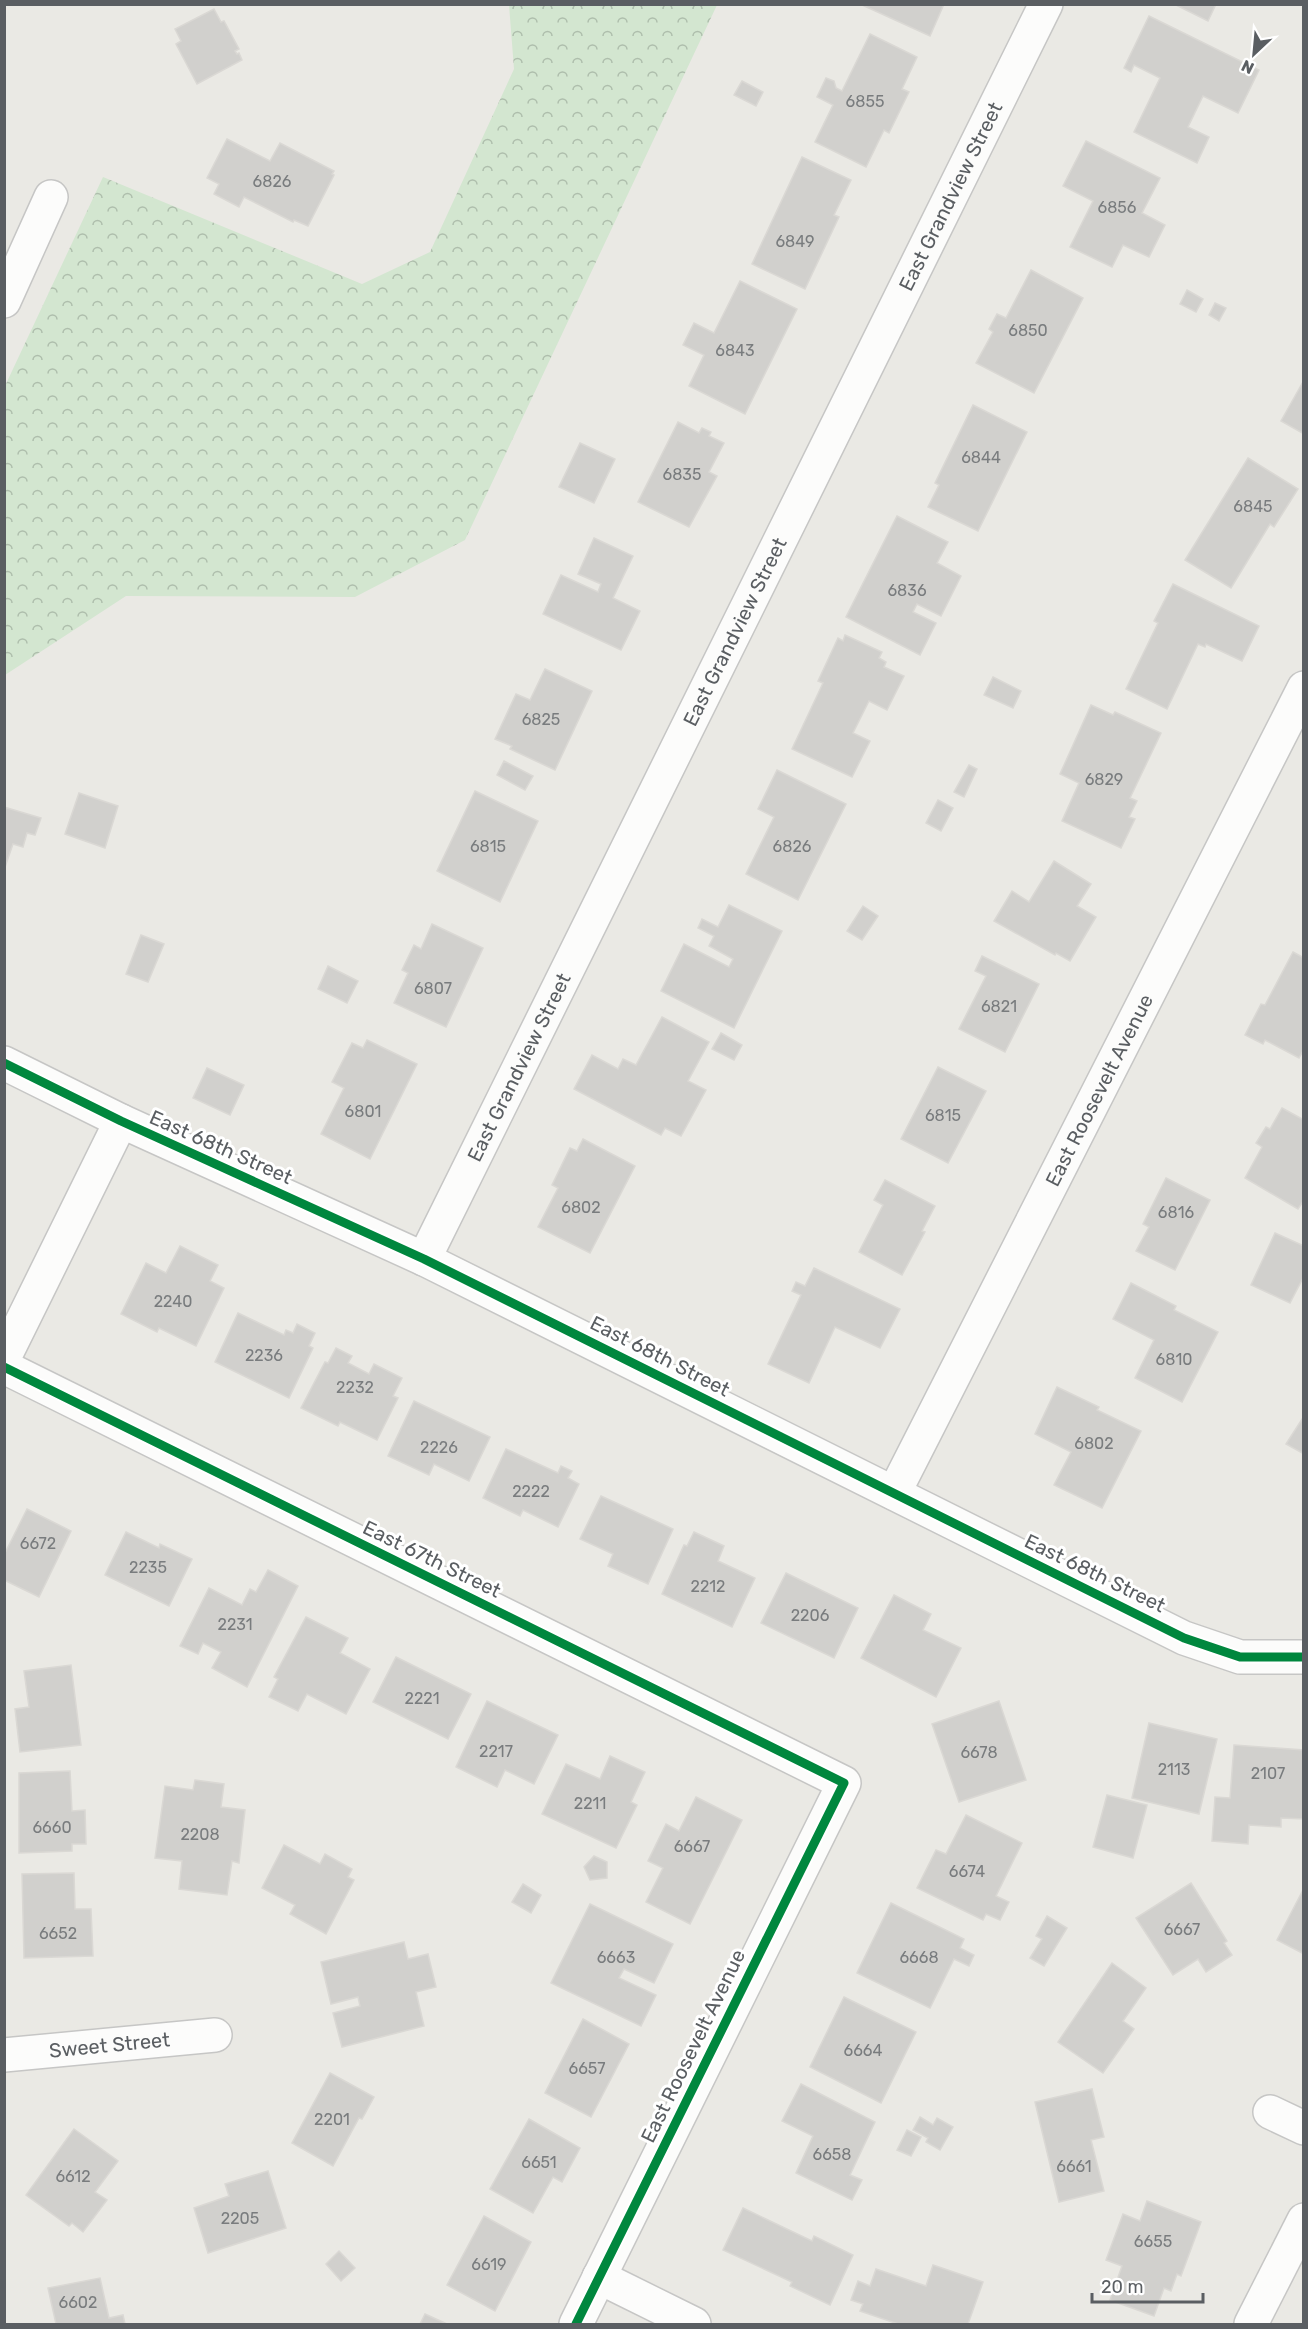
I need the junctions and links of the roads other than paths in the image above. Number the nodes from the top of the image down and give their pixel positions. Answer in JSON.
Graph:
{"nodes":[{"id":1,"x":1046,"y":4,"type":"edge"},
{"id":2,"x":51,"y":197,"type":"dead end"},
{"id":3,"x":4,"y":301,"type":"edge"},
{"id":4,"x":1304,"y":688,"type":"edge"},
{"id":5,"x":4,"y":1063,"type":"edge"},
{"id":6,"x":121,"y":1121,"type":"junction"},
{"id":7,"x":424,"y":1258,"type":"junction"},
{"id":8,"x":4,"y":1358,"type":"edge"},
{"id":9,"x":4,"y":1367,"type":"edge"},
{"id":10,"x":894,"y":1493,"type":"junction"},
{"id":11,"x":1304,"y":1657,"type":"edge"},
{"id":12,"x":844,"y":1783,"type":"joint"},
{"id":13,"x":215,"y":2035,"type":"dead end"},
{"id":14,"x":4,"y":2055,"type":"edge"},
{"id":15,"x":1270,"y":2112,"type":"dead end"},
{"id":16,"x":1304,"y":2128,"type":"edge"},
{"id":17,"x":1304,"y":2220,"type":"edge"},
{"id":18,"x":599,"y":2277,"type":"junction"},
{"id":19,"x":576,"y":2325,"type":"edge"},
{"id":20,"x":694,"y":2325,"type":"edge"},
{"id":21,"x":1251,"y":2325,"type":"edge"}],
"edges":[{"from":1,"to":7,"type":"street","name":"East Grandview Street"},
{"from":2,"to":3,"type":"street"},
{"from":4,"to":10,"type":"street","name":"East Roosevelt Avenue"},
{"from":5,"to":6,"type":"street","name":"East 68th Street"},
{"from":6,"to":7,"type":"street","name":"East 68th Street"},
{"from":6,"to":8,"type":"street"},
{"from":7,"to":10,"type":"street","name":"East 68th Street"},
{"from":9,"to":12,"type":"street","name":"East 67th Street"},
{"from":10,"to":11,"type":"street","name":"East 68th Street"},
{"from":12,"to":18,"type":"street","name":"East Roosevelt Avenue"},
{"from":13,"to":14,"type":"street","name":"Sweet Street"},
{"from":15,"to":16,"type":"street"},
{"from":17,"to":21,"type":"street"},
{"from":18,"to":19,"type":"street","name":"East Roosevelt Avenue"},
{"from":18,"to":20,"type":"street"}]}
